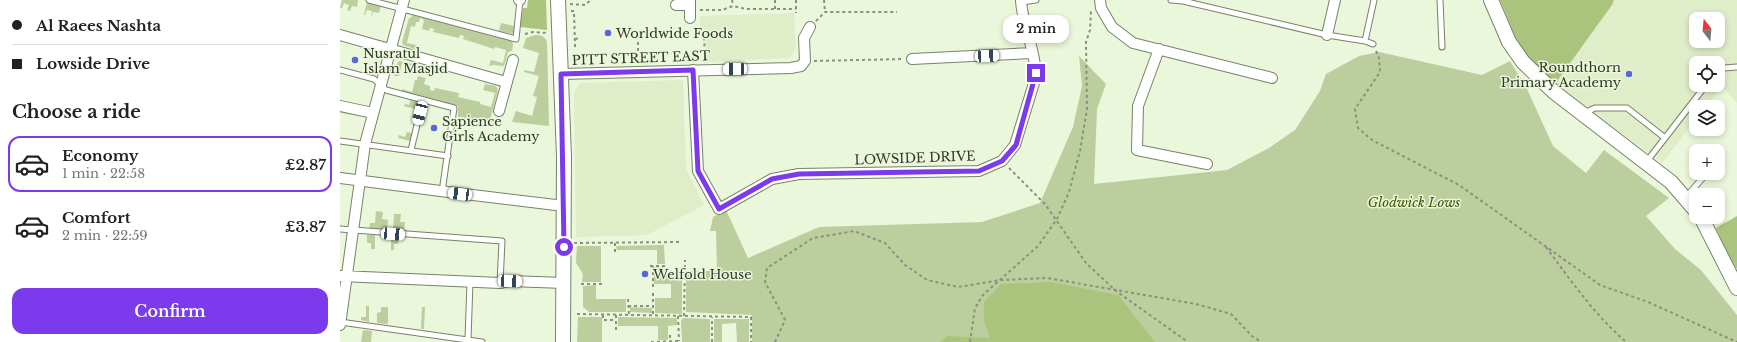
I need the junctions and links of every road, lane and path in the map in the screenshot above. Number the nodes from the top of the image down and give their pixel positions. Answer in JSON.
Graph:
{"nodes":[{"id":1,"x":370,"y":0,"type":"edge"},
{"id":2,"x":519,"y":0,"type":"edge"},
{"id":3,"x":591,"y":0,"type":"edge"},
{"id":4,"x":732,"y":0,"type":"edge"},
{"id":5,"x":775,"y":0,"type":"edge"},
{"id":6,"x":796,"y":0,"type":"edge"},
{"id":7,"x":824,"y":0,"type":"edge"},
{"id":8,"x":1036,"y":0,"type":"edge"},
{"id":9,"x":1100,"y":0,"type":"edge"},
{"id":10,"x":1171,"y":0,"type":"edge"},
{"id":11,"x":1335,"y":0,"type":"edge"},
{"id":12,"x":1374,"y":0,"type":"edge"},
{"id":13,"x":1440,"y":0,"type":"edge"},
{"id":14,"x":1491,"y":0,"type":"edge"},
{"id":15,"x":1021,"y":1,"type":"edge"},
{"id":16,"x":564,"y":2,"type":"edge"},
{"id":17,"x":403,"y":4,"type":"edge"},
{"id":18,"x":676,"y":5,"type":"dead end"},
{"id":19,"x":733,"y":6,"type":"junction"},
{"id":20,"x":1091,"y":7,"type":"dead end"},
{"id":21,"x":692,"y":8,"type":"edge"},
{"id":22,"x":775,"y":9,"type":"junction"},
{"id":23,"x":796,"y":9,"type":"junction"},
{"id":24,"x":574,"y":11,"type":"dead end"},
{"id":25,"x":897,"y":12,"type":"dead end"},
{"id":26,"x":796,"y":13,"type":"dead end"},
{"id":27,"x":810,"y":27,"type":"dead end"},
{"id":28,"x":644,"y":29,"type":"dead end"},
{"id":29,"x":697,"y":29,"type":"dead end"},
{"id":30,"x":550,"y":33,"type":"dead end"},
{"id":31,"x":1327,"y":34,"type":"junction"},
{"id":32,"x":340,"y":35,"type":"edge"},
{"id":33,"x":524,"y":37,"type":"dead end"},
{"id":34,"x":580,"y":38,"type":"dead end"},
{"id":35,"x":575,"y":39,"type":"junction"},
{"id":36,"x":1365,"y":41,"type":"junction"},
{"id":37,"x":1374,"y":44,"type":"joint"},
{"id":38,"x":1442,"y":47,"type":"dead end"},
{"id":39,"x":570,"y":49,"type":"dead end"},
{"id":40,"x":1159,"y":49,"type":"junction"},
{"id":41,"x":390,"y":50,"type":"junction"},
{"id":42,"x":1032,"y":53,"type":"junction"},
{"id":43,"x":912,"y":59,"type":"joint"},
{"id":44,"x":513,"y":60,"type":"dead end"},
{"id":45,"x":804,"y":61,"type":"junction"},
{"id":46,"x":706,"y":63,"type":"dead end"},
{"id":47,"x":638,"y":64,"type":"dead end"},
{"id":48,"x":1737,"y":67,"type":"edge"},
{"id":49,"x":1725,"y":68,"type":"edge"},
{"id":50,"x":340,"y":70,"type":"edge"},
{"id":51,"x":693,"y":70,"type":"junction"},
{"id":52,"x":561,"y":74,"type":"junction"},
{"id":53,"x":1272,"y":78,"type":"dead end"},
{"id":54,"x":506,"y":82,"type":"junction"},
{"id":55,"x":381,"y":84,"type":"junction"},
{"id":56,"x":1701,"y":92,"type":"edge"},
{"id":57,"x":423,"y":100,"type":"junction"},
{"id":58,"x":340,"y":106,"type":"edge"},
{"id":59,"x":498,"y":111,"type":"dead end"},
{"id":60,"x":372,"y":113,"type":"junction"},
{"id":61,"x":1581,"y":114,"type":"junction"},
{"id":62,"x":1665,"y":138,"type":"junction"},
{"id":63,"x":340,"y":141,"type":"edge"},
{"id":64,"x":365,"y":144,"type":"junction"},
{"id":65,"x":411,"y":150,"type":"junction"},
{"id":66,"x":448,"y":156,"type":"junction"},
{"id":67,"x":1002,"y":161,"type":"junction"},
{"id":68,"x":1645,"y":163,"type":"junction"},
{"id":69,"x":1207,"y":164,"type":"dead end"},
{"id":70,"x":340,"y":178,"type":"edge"},
{"id":71,"x":359,"y":180,"type":"junction"},
{"id":72,"x":1701,"y":180,"type":"edge"},
{"id":73,"x":442,"y":192,"type":"junction"},
{"id":74,"x":1685,"y":198,"type":"junction"},
{"id":75,"x":1689,"y":203,"type":"edge"},
{"id":76,"x":564,"y":206,"type":"junction"},
{"id":77,"x":1057,"y":219,"type":"junction"},
{"id":78,"x":1705,"y":224,"type":"edge"},
{"id":79,"x":340,"y":229,"type":"edge"},
{"id":80,"x":352,"y":231,"type":"junction"},
{"id":81,"x":681,"y":242,"type":"dead end"},
{"id":82,"x":573,"y":243,"type":"dead end"},
{"id":83,"x":615,"y":243,"type":"junction"},
{"id":84,"x":1544,"y":244,"type":"junction"},
{"id":85,"x":615,"y":254,"type":"dead end"},
{"id":86,"x":685,"y":260,"type":"dead end"},
{"id":87,"x":666,"y":266,"type":"dead end"},
{"id":88,"x":343,"y":276,"type":"edge"},
{"id":89,"x":1001,"y":280,"type":"junction"},
{"id":90,"x":470,"y":282,"type":"junction"},
{"id":91,"x":500,"y":283,"type":"junction"},
{"id":92,"x":564,"y":283,"type":"junction"},
{"id":93,"x":580,"y":284,"type":"dead end"},
{"id":94,"x":603,"y":284,"type":"dead end"},
{"id":95,"x":653,"y":287,"type":"dead end"},
{"id":96,"x":1737,"y":288,"type":"edge"},
{"id":97,"x":1116,"y":291,"type":"junction"},
{"id":98,"x":653,"y":293,"type":"dead end"},
{"id":99,"x":628,"y":299,"type":"dead end"},
{"id":100,"x":628,"y":306,"type":"junction"},
{"id":101,"x":653,"y":306,"type":"junction"},
{"id":102,"x":577,"y":314,"type":"dead end"},
{"id":103,"x":603,"y":315,"type":"junction"},
{"id":104,"x":616,"y":315,"type":"junction"},
{"id":105,"x":628,"y":315,"type":"junction"},
{"id":106,"x":653,"y":316,"type":"junction"},
{"id":107,"x":678,"y":316,"type":"junction"},
{"id":108,"x":684,"y":316,"type":"junction"},
{"id":109,"x":712,"y":317,"type":"junction"},
{"id":110,"x":616,"y":320,"type":"junction"},
{"id":111,"x":340,"y":323,"type":"edge"},
{"id":112,"x":616,"y":330,"type":"dead end"},
{"id":113,"x":670,"y":335,"type":"dead end"},
{"id":114,"x":1254,"y":338,"type":"junction"},
{"id":115,"x":468,"y":339,"type":"junction"},
{"id":116,"x":670,"y":341,"type":"edge"},
{"id":117,"x":482,"y":342,"type":"edge"},
{"id":118,"x":563,"y":342,"type":"edge"},
{"id":119,"x":651,"y":342,"type":"edge"},
{"id":120,"x":654,"y":342,"type":"edge"},
{"id":121,"x":679,"y":342,"type":"edge"},
{"id":122,"x":712,"y":342,"type":"edge"},
{"id":123,"x":751,"y":342,"type":"edge"},
{"id":124,"x":775,"y":342,"type":"edge"},
{"id":125,"x":970,"y":342,"type":"edge"},
{"id":126,"x":1188,"y":342,"type":"edge"},
{"id":127,"x":1257,"y":342,"type":"edge"},
{"id":128,"x":1261,"y":342,"type":"edge"},
{"id":129,"x":1626,"y":342,"type":"edge"},
{"id":130,"x":1737,"y":342,"type":"edge"}],
"edges":[{"from":1,"to":17,"type":"lane"},
{"from":2,"to":17,"type":"lane"},
{"from":3,"to":16,"type":"path"},
{"from":4,"to":19,"type":"path"},
{"from":5,"to":22,"type":"path"},
{"from":6,"to":23,"type":"path"},
{"from":7,"to":25,"type":"path"},
{"from":8,"to":15,"type":"lane"},
{"from":9,"to":40,"type":"street"},
{"from":10,"to":31,"type":"lane"},
{"from":11,"to":31,"type":"street"},
{"from":12,"to":36,"type":"lane"},
{"from":13,"to":38,"type":"lane"},
{"from":14,"to":61,"type":"street"},
{"from":15,"to":42,"type":"street","name":"LOWSIDE DRIVE"},
{"from":16,"to":52,"type":"street"},
{"from":17,"to":41,"type":"street"},
{"from":18,"to":21,"type":"street"},
{"from":19,"to":21,"type":"path"},
{"from":19,"to":22,"type":"path"},
{"from":20,"to":77,"type":"path"},
{"from":22,"to":23,"type":"path"},
{"from":23,"to":26,"type":"path"},
{"from":24,"to":35,"type":"path"},
{"from":27,"to":45,"type":"street"},
{"from":28,"to":47,"type":"path"},
{"from":29,"to":46,"type":"path"},
{"from":30,"to":33,"type":"path"},
{"from":31,"to":36,"type":"lane"},
{"from":32,"to":41,"type":"street"},
{"from":34,"to":35,"type":"path"},
{"from":35,"to":39,"type":"path"},
{"from":36,"to":37,"type":"lane"},
{"from":37,"to":84,"type":"path"},
{"from":40,"to":53,"type":"street"},
{"from":40,"to":69,"type":"street"},
{"from":41,"to":54,"type":"street"},
{"from":41,"to":55,"type":"street"},
{"from":42,"to":43,"type":"street"},
{"from":42,"to":67,"type":"street","name":"LOWSIDE DRIVE"},
{"from":43,"to":45,"type":"path"},
{"from":44,"to":54,"type":"street"},
{"from":45,"to":51,"type":"street","name":"PITT STREET EAST"},
{"from":48,"to":49,"type":"lane"},
{"from":50,"to":55,"type":"lane"},
{"from":51,"to":52,"type":"street","name":"PITT STREET EAST"},
{"from":51,"to":67,"type":"street","name":"LOWSIDE DRIVE"},
{"from":52,"to":76,"type":"street"},
{"from":54,"to":59,"type":"street"},
{"from":55,"to":57,"type":"lane"},
{"from":55,"to":60,"type":"street"},
{"from":56,"to":62,"type":"lane"},
{"from":57,"to":65,"type":"lane"},
{"from":57,"to":66,"type":"lane"},
{"from":58,"to":60,"type":"street"},
{"from":60,"to":64,"type":"street"},
{"from":61,"to":62,"type":"lane"},
{"from":61,"to":68,"type":"street"},
{"from":62,"to":68,"type":"lane"},
{"from":63,"to":64,"type":"lane"},
{"from":64,"to":65,"type":"lane"},
{"from":64,"to":71,"type":"street"},
{"from":65,"to":66,"type":"lane"},
{"from":66,"to":73,"type":"lane"},
{"from":67,"to":77,"type":"path"},
{"from":68,"to":74,"type":"street"},
{"from":70,"to":71,"type":"street"},
{"from":71,"to":73,"type":"street"},
{"from":71,"to":80,"type":"street"},
{"from":72,"to":74,"type":"lane"},
{"from":73,"to":76,"type":"street"},
{"from":74,"to":75,"type":"street"},
{"from":76,"to":92,"type":"street"},
{"from":77,"to":89,"type":"path"},
{"from":77,"to":97,"type":"path"},
{"from":78,"to":96,"type":"street"},
{"from":79,"to":80,"type":"lane"},
{"from":80,"to":88,"type":"street"},
{"from":80,"to":91,"type":"lane"},
{"from":81,"to":83,"type":"path"},
{"from":82,"to":83,"type":"path"},
{"from":83,"to":85,"type":"path"},
{"from":84,"to":129,"type":"path"},
{"from":84,"to":130,"type":"path"},
{"from":86,"to":108,"type":"path"},
{"from":87,"to":95,"type":"path"},
{"from":88,"to":90,"type":"street"},
{"from":88,"to":111,"type":"street"},
{"from":89,"to":97,"type":"path"},
{"from":89,"to":124,"type":"path"},
{"from":89,"to":125,"type":"path"},
{"from":90,"to":91,"type":"street"},
{"from":90,"to":115,"type":"lane"},
{"from":91,"to":92,"type":"street"},
{"from":92,"to":118,"type":"street"},
{"from":93,"to":94,"type":"path"},
{"from":97,"to":114,"type":"path"},
{"from":97,"to":126,"type":"path"},
{"from":98,"to":101,"type":"path"},
{"from":99,"to":100,"type":"path"},
{"from":100,"to":101,"type":"path"},
{"from":100,"to":105,"type":"path"},
{"from":101,"to":106,"type":"path"},
{"from":102,"to":103,"type":"path"},
{"from":103,"to":104,"type":"path"},
{"from":103,"to":110,"type":"path"},
{"from":104,"to":105,"type":"path"},
{"from":104,"to":110,"type":"path"},
{"from":105,"to":106,"type":"path"},
{"from":106,"to":107,"type":"path"},
{"from":107,"to":108,"type":"path"},
{"from":107,"to":121,"type":"path"},
{"from":108,"to":109,"type":"path"},
{"from":109,"to":122,"type":"path"},
{"from":109,"to":123,"type":"path"},
{"from":110,"to":112,"type":"path"},
{"from":111,"to":115,"type":"lane"},
{"from":113,"to":116,"type":"path"},
{"from":114,"to":127,"type":"path"},
{"from":114,"to":128,"type":"path"},
{"from":115,"to":117,"type":"lane"},
{"from":116,"to":120,"type":"path"},
{"from":116,"to":121,"type":"path"},
{"from":119,"to":120,"type":"path"}]}
